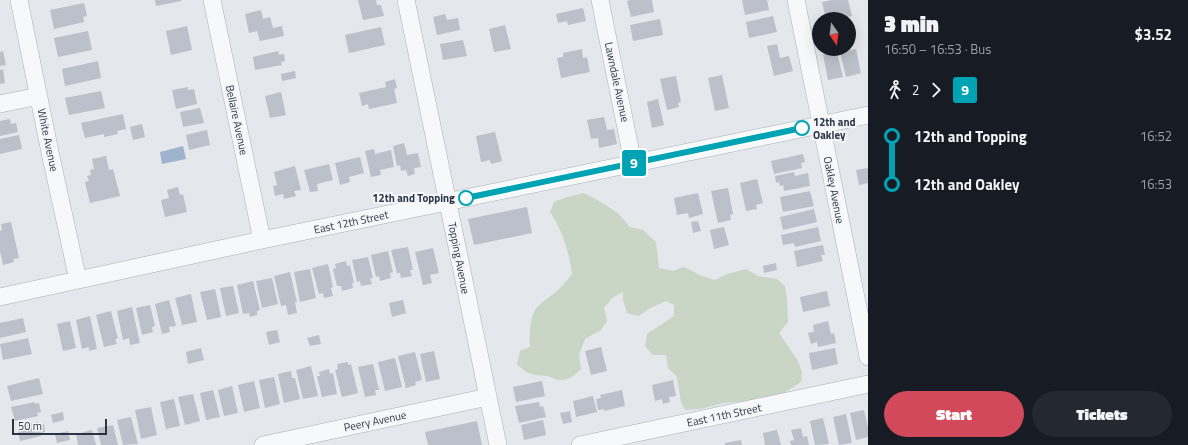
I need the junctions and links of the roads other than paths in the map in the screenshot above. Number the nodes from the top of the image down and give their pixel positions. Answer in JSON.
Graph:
{"nodes":[{"id":1,"x":19,"y":0,"type":"edge"},
{"id":2,"x":212,"y":0,"type":"edge"},
{"id":3,"x":406,"y":0,"type":"edge"},
{"id":4,"x":600,"y":0,"type":"edge"},
{"id":5,"x":796,"y":0,"type":"edge"},
{"id":6,"x":38,"y":96,"type":"junction"},
{"id":7,"x":0,"y":104,"type":"edge"},
{"id":8,"x":868,"y":115,"type":"edge"},
{"id":9,"x":821,"y":125,"type":"junction"},
{"id":10,"x":633,"y":163,"type":"junction"},
{"id":11,"x":448,"y":202,"type":"junction"},
{"id":12,"x":262,"y":240,"type":"junction"},
{"id":13,"x":78,"y":280,"type":"junction"},
{"id":14,"x":0,"y":297,"type":"edge"},
{"id":15,"x":868,"y":357,"type":"edge"},
{"id":16,"x":868,"y":384,"type":"edge"},
{"id":17,"x":488,"y":396,"type":"junction"},
{"id":18,"x":263,"y":445,"type":"edge"},
{"id":19,"x":498,"y":445,"type":"edge"},
{"id":20,"x":580,"y":445,"type":"edge"}],
"edges":[{"from":1,"to":6,"type":"street","name":"White Avenue"},
{"from":2,"to":12,"type":"street","name":"Bellaire Avenue"},
{"from":3,"to":11,"type":"street","name":"Topping Avenue"},
{"from":4,"to":10,"type":"street","name":"Lawndale Avenue"},
{"from":5,"to":9,"type":"street","name":"Oakley Avenue"},
{"from":6,"to":7,"type":"street"},
{"from":6,"to":13,"type":"street","name":"White Avenue"},
{"from":8,"to":9,"type":"street","name":"East 12th Street"},
{"from":9,"to":10,"type":"street","name":"East 12th Street"},
{"from":9,"to":15,"type":"street","name":"Oakley Avenue"},
{"from":10,"to":11,"type":"street","name":"East 12th Street"},
{"from":11,"to":12,"type":"street","name":"East 12th Street"},
{"from":11,"to":17,"type":"street","name":"Topping Avenue"},
{"from":12,"to":13,"type":"street","name":"East 12th Street"},
{"from":13,"to":14,"type":"street","name":"East 12th Street"},
{"from":16,"to":20,"type":"street","name":"East 11th Street"},
{"from":17,"to":18,"type":"street","name":"Peery Avenue"},
{"from":17,"to":19,"type":"street","name":"Topping Avenue"}]}
